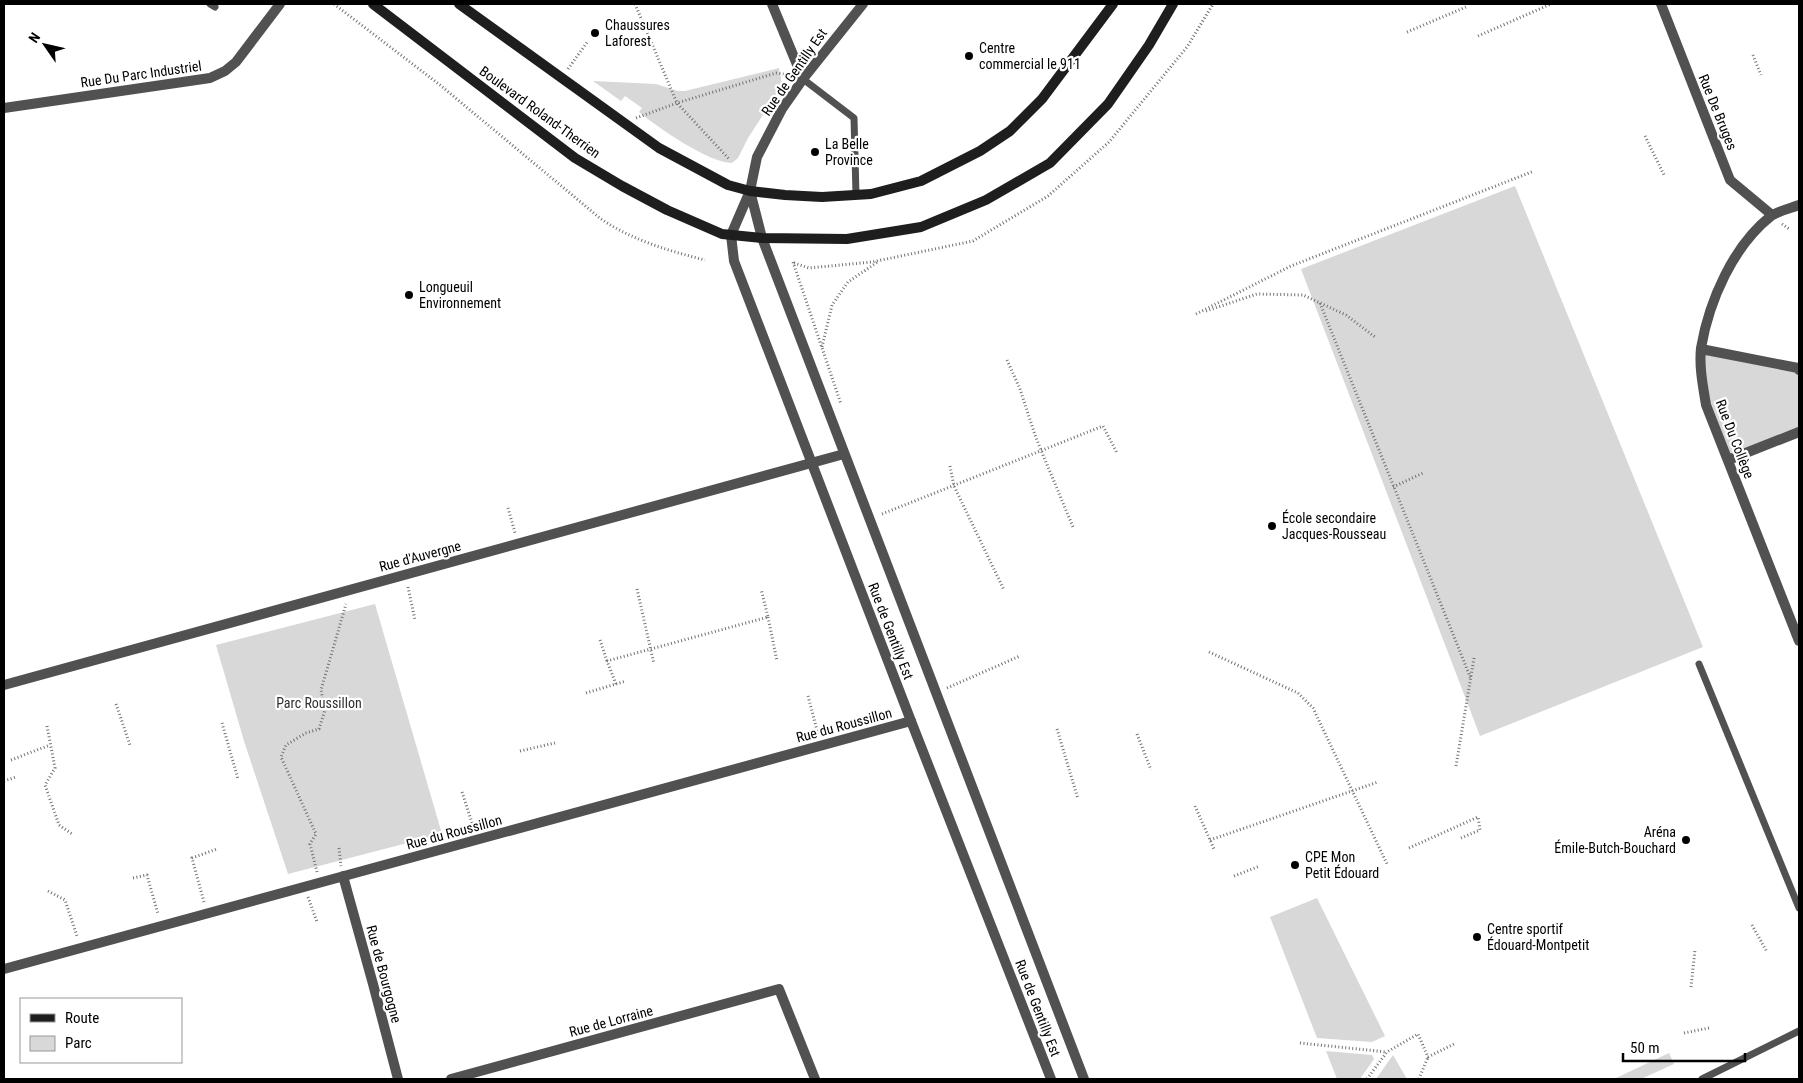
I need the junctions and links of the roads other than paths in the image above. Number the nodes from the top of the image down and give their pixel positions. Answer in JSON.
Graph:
{"nodes":[{"id":1,"x":280,"y":4,"type":"edge"},
{"id":2,"x":373,"y":4,"type":"edge"},
{"id":3,"x":459,"y":4,"type":"edge"},
{"id":4,"x":772,"y":4,"type":"edge"},
{"id":5,"x":862,"y":4,"type":"edge"},
{"id":6,"x":1114,"y":4,"type":"edge"},
{"id":7,"x":1174,"y":4,"type":"edge"},
{"id":8,"x":1661,"y":4,"type":"edge"},
{"id":9,"x":803,"y":79,"type":"junction"},
{"id":10,"x":4,"y":108,"type":"edge"},
{"id":11,"x":750,"y":191,"type":"junction"},
{"id":12,"x":856,"y":194,"type":"junction"},
{"id":13,"x":1799,"y":205,"type":"edge"},
{"id":14,"x":1772,"y":215,"type":"junction"},
{"id":15,"x":731,"y":235,"type":"junction"},
{"id":16,"x":762,"y":238,"type":"junction"},
{"id":17,"x":1701,"y":349,"type":"junction"},
{"id":18,"x":1799,"y":370,"type":"edge"},
{"id":19,"x":1799,"y":432,"type":"edge"},
{"id":20,"x":844,"y":454,"type":"junction"},
{"id":21,"x":1728,"y":460,"type":"junction"},
{"id":22,"x":812,"y":463,"type":"junction"},
{"id":23,"x":1796,"y":624,"type":"edge"},
{"id":24,"x":1799,"y":640,"type":"edge"},
{"id":25,"x":1699,"y":664,"type":"dead end"},
{"id":26,"x":4,"y":685,"type":"edge"},
{"id":27,"x":911,"y":721,"type":"junction"},
{"id":28,"x":343,"y":876,"type":"junction"},
{"id":29,"x":1799,"y":908,"type":"edge"},
{"id":30,"x":4,"y":969,"type":"edge"},
{"id":31,"x":1799,"y":1031,"type":"edge"},
{"id":32,"x":398,"y":1079,"type":"edge"},
{"id":33,"x":451,"y":1079,"type":"edge"},
{"id":34,"x":815,"y":1079,"type":"edge"},
{"id":35,"x":1051,"y":1079,"type":"edge"},
{"id":36,"x":1084,"y":1079,"type":"edge"},
{"id":37,"x":1702,"y":1079,"type":"edge"}],
"edges":[{"from":1,"to":10,"type":"street","name":"Rue Du Parc Industriel"},
{"from":2,"to":15,"type":"main road","name":"Boulevard Roland-Therrien"},
{"from":3,"to":11,"type":"main road"},
{"from":4,"to":9,"type":"street"},
{"from":5,"to":9,"type":"street","name":"Rue de Gentilly Est"},
{"from":6,"to":12,"type":"main road"},
{"from":7,"to":16,"type":"main road","name":"Boulevard Roland-Therrien"},
{"from":8,"to":14,"type":"street","name":"Rue De Bruges"},
{"from":9,"to":11,"type":"street","name":"Rue de Gentilly Est"},
{"from":9,"to":12,"type":"lane"},
{"from":11,"to":12,"type":"main road"},
{"from":11,"to":15,"type":"street","name":"Rue de Gentilly Est"},
{"from":11,"to":16,"type":"street","name":"Rue de Gentilly Est"},
{"from":13,"to":14,"type":"street"},
{"from":14,"to":17,"type":"street","name":"Rue Du Collège"},
{"from":15,"to":16,"type":"main road","name":"Boulevard Roland-Therrien"},
{"from":15,"to":22,"type":"street","name":"Rue de Gentilly Est"},
{"from":16,"to":20,"type":"street","name":"Rue de Gentilly Est"},
{"from":17,"to":18,"type":"street"},
{"from":17,"to":21,"type":"street","name":"Rue Du Collège"},
{"from":19,"to":21,"type":"street"},
{"from":20,"to":22,"type":"street","name":"Rue d'Auvergne"},
{"from":20,"to":36,"type":"street","name":"Rue de Gentilly Est"},
{"from":21,"to":23,"type":"street","name":"Rue Du Collège"},
{"from":22,"to":26,"type":"street","name":"Rue d'Auvergne"},
{"from":22,"to":27,"type":"street","name":"Rue de Gentilly Est"},
{"from":23,"to":24,"type":"street","name":"Rue Du Collège"},
{"from":25,"to":29,"type":"lane"},
{"from":27,"to":28,"type":"street","name":"Rue du Roussillon"},
{"from":27,"to":35,"type":"street","name":"Rue de Gentilly Est"},
{"from":28,"to":30,"type":"street","name":"Rue du Roussillon"},
{"from":28,"to":32,"type":"street","name":"Rue de Bourgogne"},
{"from":31,"to":37,"type":"lane"},
{"from":33,"to":34,"type":"street","name":"Rue de Lorraine"}]}
